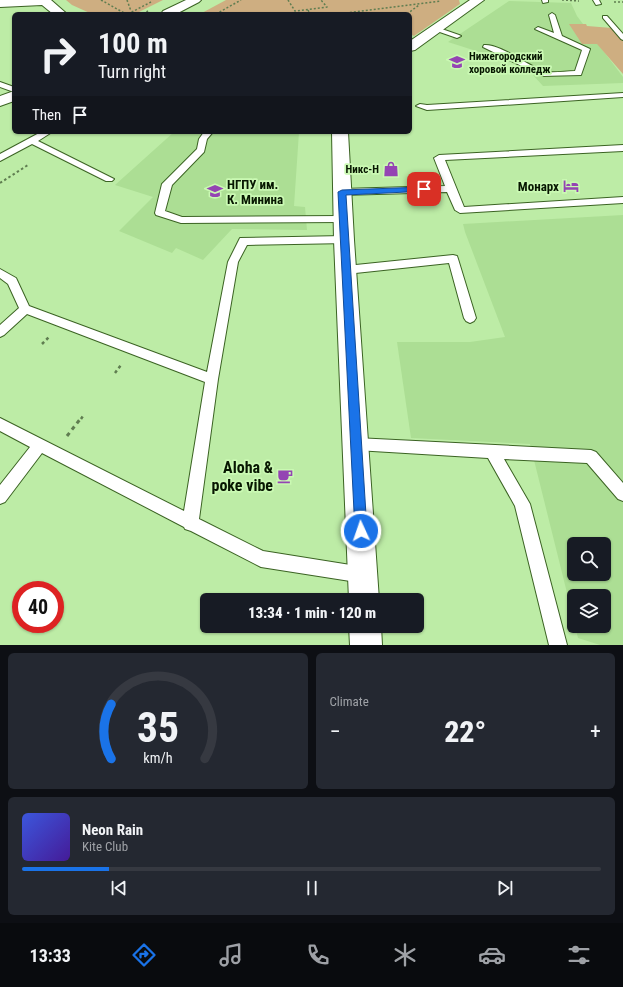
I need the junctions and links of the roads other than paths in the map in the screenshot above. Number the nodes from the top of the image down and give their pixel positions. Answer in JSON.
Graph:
{"nodes":[{"id":1,"x":45,"y":0,"type":"edge"},
{"id":2,"x":195,"y":0,"type":"edge"},
{"id":3,"x":478,"y":0,"type":"edge"},
{"id":4,"x":0,"y":3,"type":"edge"},
{"id":5,"x":59,"y":12,"type":"edge"},
{"id":6,"x":171,"y":12,"type":"edge"},
{"id":7,"x":552,"y":15,"type":"dead end"},
{"id":8,"x":606,"y":17,"type":"dead end"},
{"id":9,"x":436,"y":29,"type":"junction"},
{"id":10,"x":538,"y":29,"type":"dead end"},
{"id":11,"x":457,"y":36,"type":"dead end"},
{"id":12,"x":559,"y":38,"type":"junction"},
{"id":13,"x":623,"y":38,"type":"edge"},
{"id":14,"x":412,"y":46,"type":"edge"},
{"id":15,"x":487,"y":47,"type":"dead end"},
{"id":16,"x":0,"y":84,"type":"edge"},
{"id":17,"x":12,"y":89,"type":"edge"},
{"id":18,"x":12,"y":95,"type":"edge"},
{"id":19,"x":623,"y":95,"type":"edge"},
{"id":20,"x":0,"y":102,"type":"edge"},
{"id":21,"x":420,"y":106,"type":"dead end"},
{"id":22,"x":44,"y":134,"type":"edge"},
{"id":23,"x":207,"y":134,"type":"edge"},
{"id":24,"x":340,"y":134,"type":"edge"},
{"id":25,"x":32,"y":141,"type":"junction"},
{"id":26,"x":623,"y":148,"type":"edge"},
{"id":27,"x":0,"y":158,"type":"edge"},
{"id":28,"x":109,"y":179,"type":"dead end"},
{"id":29,"x":451,"y":188,"type":"junction"},
{"id":30,"x":342,"y":192,"type":"junction"},
{"id":31,"x":623,"y":200,"type":"edge"},
{"id":32,"x":344,"y":230,"type":"junction"},
{"id":33,"x":346,"y":270,"type":"junction"},
{"id":34,"x":0,"y":273,"type":"edge"},
{"id":35,"x":25,"y":309,"type":"junction"},
{"id":36,"x":470,"y":318,"type":"dead end"},
{"id":37,"x":0,"y":332,"type":"edge"},
{"id":38,"x":212,"y":379,"type":"junction"},
{"id":39,"x":0,"y":424,"type":"edge"},
{"id":40,"x":356,"y":444,"type":"junction"},
{"id":41,"x":40,"y":445,"type":"junction"},
{"id":42,"x":492,"y":452,"type":"junction"},
{"id":43,"x":623,"y":494,"type":"edge"},
{"id":44,"x":0,"y":497,"type":"edge"},
{"id":45,"x":190,"y":524,"type":"junction"},
{"id":46,"x":364,"y":575,"type":"junction"},
{"id":47,"x":364,"y":593,"type":"edge"},
{"id":48,"x":365,"y":633,"type":"edge"},
{"id":49,"x":366,"y":645,"type":"edge"},
{"id":50,"x":558,"y":645,"type":"edge"}],
"edges":[{"from":1,"to":4,"type":"street"},
{"from":1,"to":5,"type":"street"},
{"from":2,"to":6,"type":"street"},
{"from":3,"to":9,"type":"street"},
{"from":7,"to":12,"type":"lane"},
{"from":8,"to":13,"type":"lane"},
{"from":9,"to":11,"type":"lane"},
{"from":9,"to":14,"type":"street"},
{"from":10,"to":12,"type":"lane"},
{"from":12,"to":15,"type":"lane"},
{"from":16,"to":17,"type":"lane"},
{"from":18,"to":20,"type":"street"},
{"from":19,"to":21,"type":"lane"},
{"from":22,"to":25,"type":"lane"},
{"from":23,"to":32,"type":"lane"},
{"from":24,"to":30,"type":"street"},
{"from":25,"to":27,"type":"lane"},
{"from":25,"to":28,"type":"lane"},
{"from":26,"to":29,"type":"lane"},
{"from":29,"to":30,"type":"lane"},
{"from":29,"to":31,"type":"lane"},
{"from":30,"to":32,"type":"street"},
{"from":32,"to":33,"type":"street"},
{"from":32,"to":38,"type":"lane"},
{"from":33,"to":36,"type":"lane"},
{"from":33,"to":40,"type":"street"},
{"from":34,"to":35,"type":"lane"},
{"from":35,"to":37,"type":"lane"},
{"from":35,"to":38,"type":"lane"},
{"from":38,"to":45,"type":"lane"},
{"from":39,"to":41,"type":"lane"},
{"from":40,"to":42,"type":"lane"},
{"from":40,"to":46,"type":"street"},
{"from":41,"to":44,"type":"lane"},
{"from":41,"to":45,"type":"lane"},
{"from":42,"to":43,"type":"lane"},
{"from":42,"to":50,"type":"lane"},
{"from":45,"to":46,"type":"lane"},
{"from":46,"to":47,"type":"street"},
{"from":48,"to":49,"type":"street"}]}
